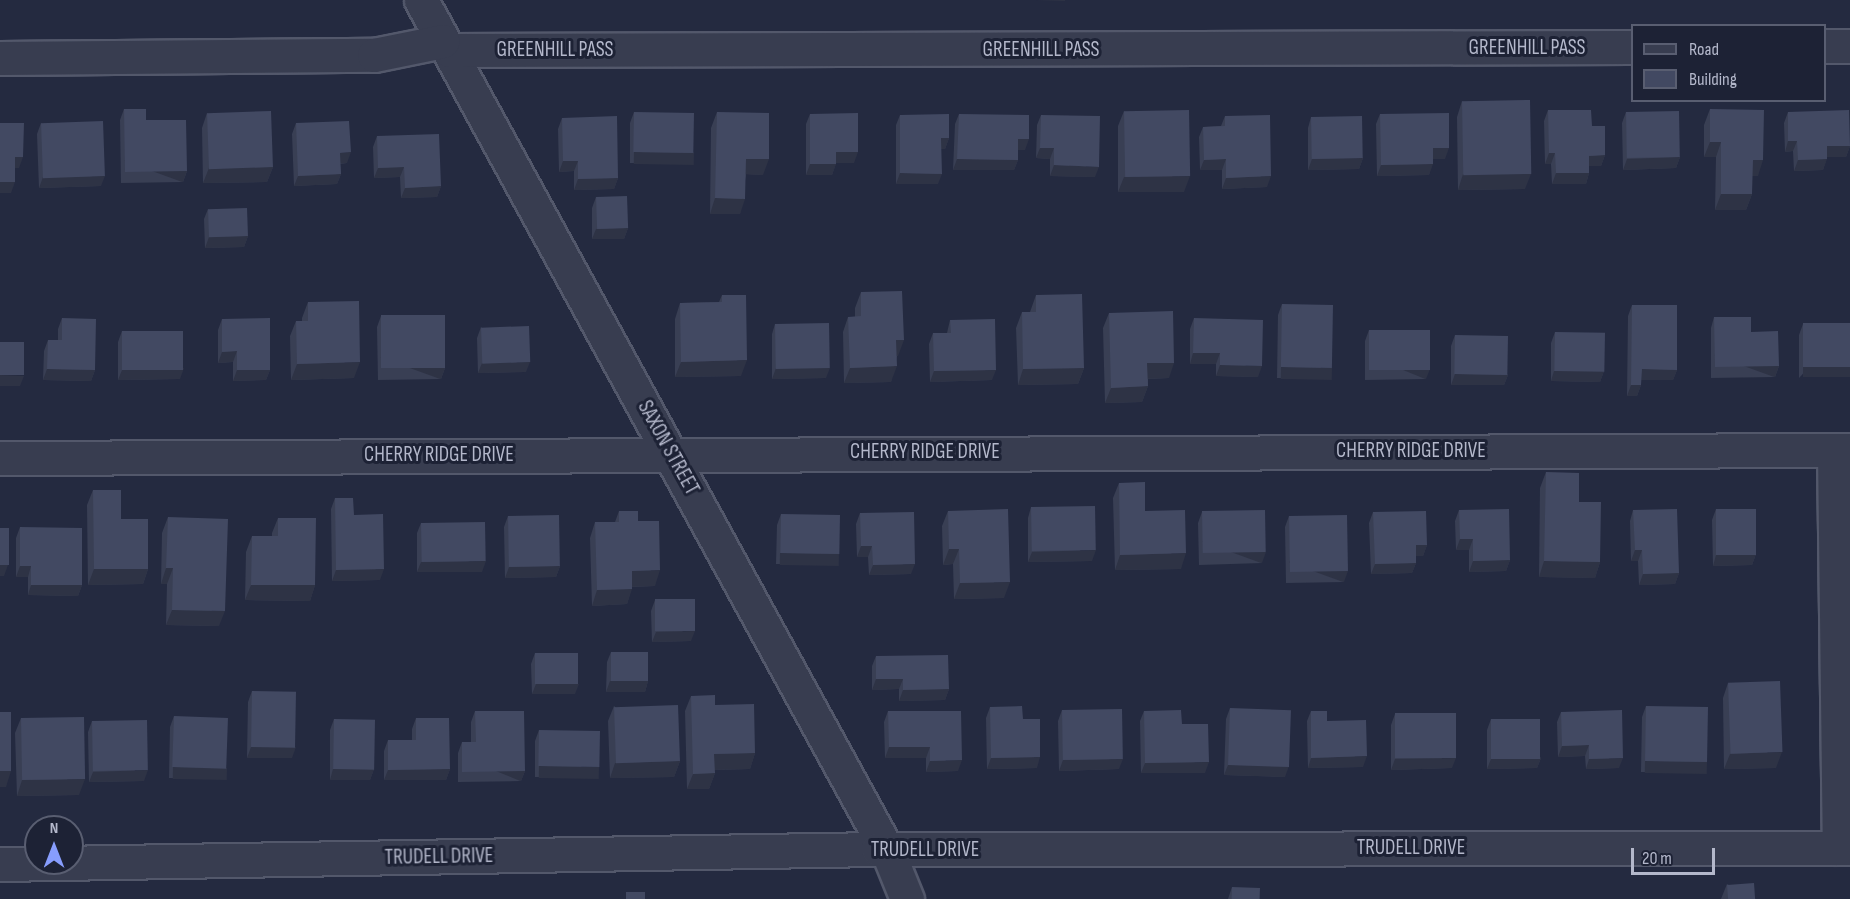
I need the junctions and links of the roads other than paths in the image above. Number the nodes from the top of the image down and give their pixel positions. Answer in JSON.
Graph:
{"nodes":[{"id":1,"x":421,"y":0,"type":"edge"},
{"id":2,"x":446,"y":46,"type":"junction"},
{"id":3,"x":1826,"y":46,"type":"edge"},
{"id":4,"x":1850,"y":46,"type":"edge"},
{"id":5,"x":1631,"y":47,"type":"edge"},
{"id":6,"x":0,"y":58,"type":"edge"},
{"id":7,"x":1842,"y":451,"type":"edge"},
{"id":8,"x":671,"y":453,"type":"junction"},
{"id":9,"x":0,"y":458,"type":"edge"},
{"id":10,"x":1845,"y":848,"type":"edge"},
{"id":11,"x":888,"y":852,"type":"junction"},
{"id":12,"x":0,"y":864,"type":"edge"},
{"id":13,"x":907,"y":899,"type":"edge"}],
"edges":[{"from":1,"to":2,"type":"street","name":"SAXON STREET"},
{"from":2,"to":5,"type":"street","name":"GREENHILL PASS"},
{"from":2,"to":6,"type":"street","name":"GREENHILL PASS"},
{"from":2,"to":8,"type":"street","name":"SAXON STREET"},
{"from":3,"to":4,"type":"street"},
{"from":7,"to":8,"type":"street","name":"CHERRY RIDGE DRIVE"},
{"from":7,"to":10,"type":"street"},
{"from":8,"to":9,"type":"street","name":"CHERRY RIDGE DRIVE"},
{"from":8,"to":11,"type":"street","name":"SAXON STREET"},
{"from":10,"to":11,"type":"street","name":"TRUDELL DRIVE"},
{"from":11,"to":12,"type":"street","name":"TRUDELL DRIVE"},
{"from":11,"to":13,"type":"street","name":"SAXON STREET"}]}
